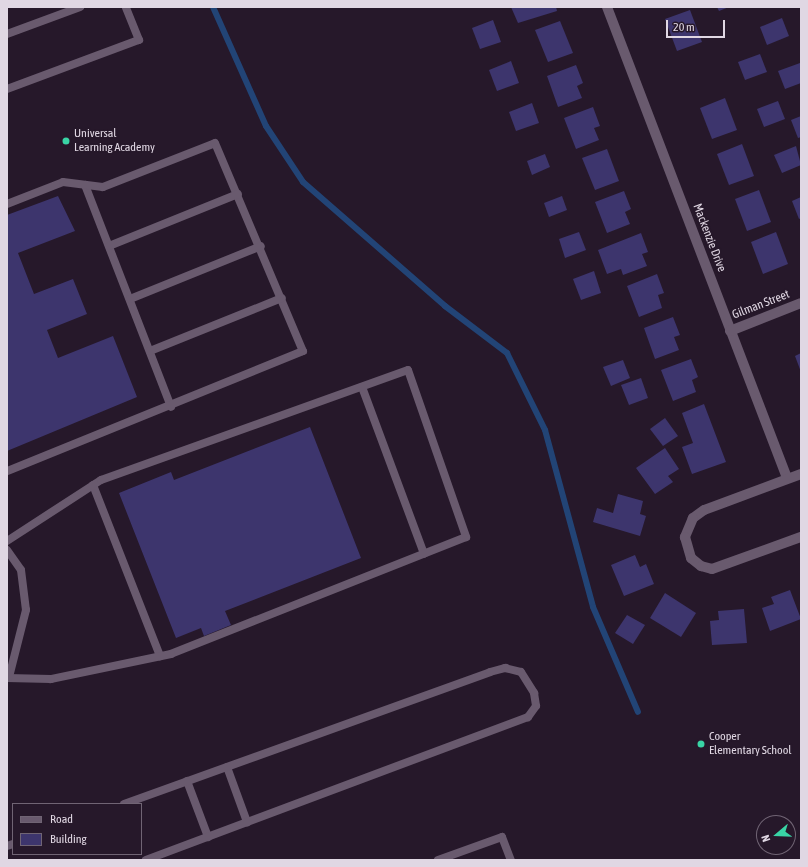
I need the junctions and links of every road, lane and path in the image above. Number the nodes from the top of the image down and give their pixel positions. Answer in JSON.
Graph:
{"nodes":[{"id":1,"x":80,"y":7,"type":"edge"},
{"id":2,"x":126,"y":7,"type":"edge"},
{"id":3,"x":607,"y":7,"type":"edge"},
{"id":4,"x":7,"y":34,"type":"edge"},
{"id":5,"x":7,"y":89,"type":"edge"},
{"id":6,"x":85,"y":185,"type":"junction"},
{"id":7,"x":238,"y":194,"type":"junction"},
{"id":8,"x":7,"y":204,"type":"edge"},
{"id":9,"x":109,"y":246,"type":"junction"},
{"id":10,"x":261,"y":246,"type":"junction"},
{"id":11,"x":282,"y":298,"type":"junction"},
{"id":12,"x":130,"y":299,"type":"junction"},
{"id":13,"x":801,"y":303,"type":"edge"},
{"id":14,"x":730,"y":331,"type":"junction"},
{"id":15,"x":150,"y":352,"type":"junction"},
{"id":16,"x":362,"y":387,"type":"junction"},
{"id":17,"x":171,"y":407,"type":"junction"},
{"id":18,"x":7,"y":471,"type":"edge"},
{"id":19,"x":801,"y":474,"type":"edge"},
{"id":20,"x":787,"y":478,"type":"junction"},
{"id":21,"x":93,"y":485,"type":"junction"},
{"id":22,"x":801,"y":538,"type":"edge"},
{"id":23,"x":7,"y":541,"type":"edge"},
{"id":24,"x":7,"y":550,"type":"edge"},
{"id":25,"x":424,"y":554,"type":"junction"},
{"id":26,"x":160,"y":656,"type":"junction"},
{"id":27,"x":8,"y":678,"type":"edge"},
{"id":28,"x":227,"y":767,"type":"junction"},
{"id":29,"x":187,"y":781,"type":"junction"},
{"id":30,"x":127,"y":803,"type":"edge"},
{"id":31,"x":247,"y":822,"type":"junction"},
{"id":32,"x":208,"y":837,"type":"junction"},
{"id":33,"x":146,"y":860,"type":"edge"},
{"id":34,"x":438,"y":860,"type":"edge"},
{"id":35,"x":511,"y":860,"type":"edge"}],
"edges":[{"from":1,"to":4,"type":"lane"},
{"from":2,"to":5,"type":"lane"},
{"from":3,"to":14,"type":"street","name":"Mackenzie Drive"},
{"from":6,"to":7,"type":"lane"},
{"from":6,"to":8,"type":"lane"},
{"from":6,"to":9,"type":"lane"},
{"from":7,"to":9,"type":"lane"},
{"from":7,"to":10,"type":"lane"},
{"from":9,"to":12,"type":"lane"},
{"from":10,"to":11,"type":"lane"},
{"from":10,"to":12,"type":"lane"},
{"from":11,"to":15,"type":"lane"},
{"from":11,"to":17,"type":"lane"},
{"from":12,"to":15,"type":"lane"},
{"from":13,"to":14,"type":"street","name":"Gilman Street"},
{"from":14,"to":20,"type":"street","name":"Mackenzie Drive"},
{"from":15,"to":17,"type":"lane"},
{"from":16,"to":21,"type":"lane"},
{"from":16,"to":25,"type":"lane"},
{"from":16,"to":25,"type":"lane"},
{"from":17,"to":18,"type":"lane"},
{"from":19,"to":20,"type":"street"},
{"from":20,"to":22,"type":"street"},
{"from":21,"to":23,"type":"lane"},
{"from":21,"to":26,"type":"lane"},
{"from":24,"to":27,"type":"lane"},
{"from":25,"to":26,"type":"lane"},
{"from":26,"to":27,"type":"lane"},
{"from":28,"to":29,"type":"lane"},
{"from":28,"to":31,"type":"lane"},
{"from":28,"to":31,"type":"lane"},
{"from":29,"to":30,"type":"lane"},
{"from":29,"to":32,"type":"lane"},
{"from":31,"to":32,"type":"lane"},
{"from":32,"to":33,"type":"lane"},
{"from":34,"to":35,"type":"lane"}]}
